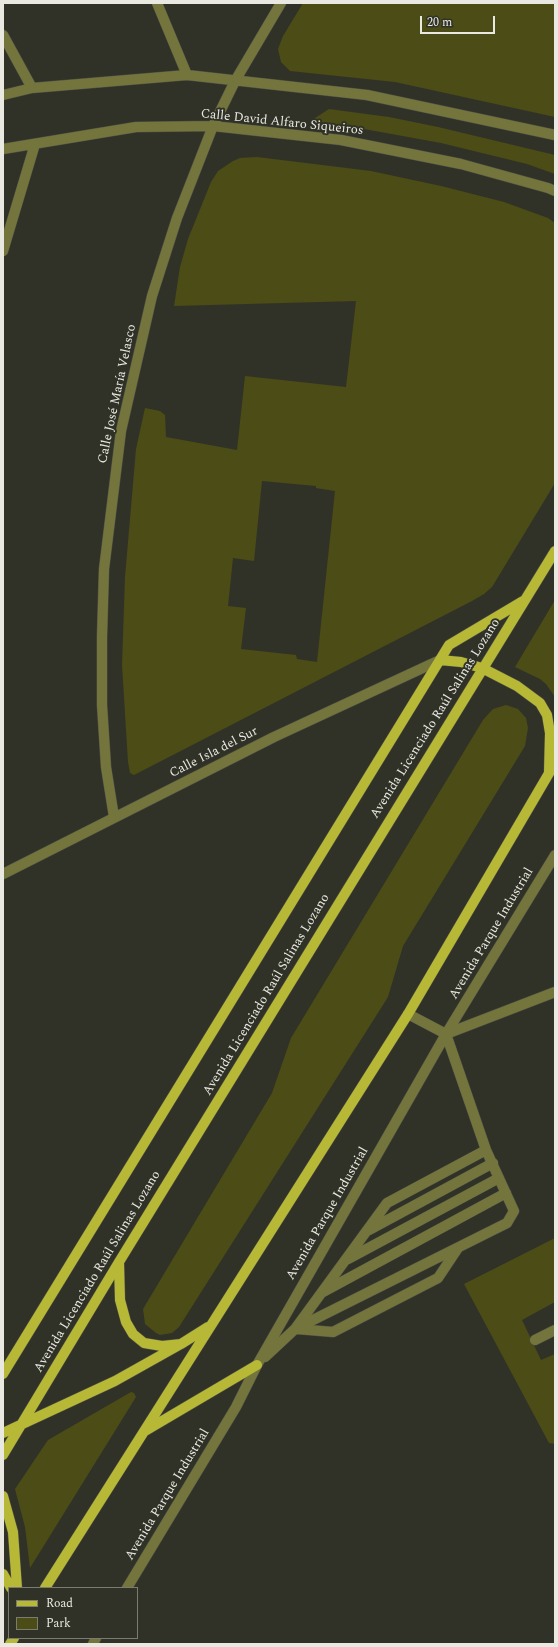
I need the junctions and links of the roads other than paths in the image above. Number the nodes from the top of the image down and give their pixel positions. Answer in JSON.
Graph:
{"nodes":[{"id":1,"x":157,"y":3,"type":"edge"},
{"id":2,"x":281,"y":3,"type":"edge"},
{"id":3,"x":3,"y":35,"type":"edge"},
{"id":4,"x":187,"y":75,"type":"junction"},
{"id":5,"x":236,"y":81,"type":"junction"},
{"id":6,"x":32,"y":88,"type":"junction"},
{"id":7,"x":3,"y":95,"type":"edge"},
{"id":8,"x":214,"y":126,"type":"junction"},
{"id":9,"x":555,"y":135,"type":"edge"},
{"id":10,"x":35,"y":144,"type":"junction"},
{"id":11,"x":3,"y":149,"type":"edge"},
{"id":12,"x":555,"y":191,"type":"edge"},
{"id":13,"x":3,"y":251,"type":"edge"},
{"id":14,"x":555,"y":551,"type":"edge"},
{"id":15,"x":524,"y":600,"type":"junction"},
{"id":16,"x":440,"y":660,"type":"junction"},
{"id":17,"x":482,"y":668,"type":"junction"},
{"id":18,"x":555,"y":763,"type":"edge"},
{"id":19,"x":549,"y":774,"type":"junction"},
{"id":20,"x":114,"y":817,"type":"junction"},
{"id":21,"x":555,"y":855,"type":"edge"},
{"id":22,"x":3,"y":874,"type":"edge"},
{"id":23,"x":555,"y":992,"type":"edge"},
{"id":24,"x":408,"y":1014,"type":"junction"},
{"id":25,"x":446,"y":1034,"type":"junction"},
{"id":26,"x":486,"y":1150,"type":"junction"},
{"id":27,"x":492,"y":1163,"type":"junction"},
{"id":28,"x":499,"y":1178,"type":"junction"},
{"id":29,"x":506,"y":1193,"type":"junction"},
{"id":30,"x":366,"y":1232,"type":"junction"},
{"id":31,"x":458,"y":1248,"type":"junction"},
{"id":32,"x":344,"y":1261,"type":"junction"},
{"id":33,"x":119,"y":1262,"type":"junction"},
{"id":34,"x":321,"y":1293,"type":"junction"},
{"id":35,"x":212,"y":1324,"type":"junction"},
{"id":36,"x":295,"y":1329,"type":"junction"},
{"id":37,"x":555,"y":1330,"type":"edge"},
{"id":38,"x":535,"y":1340,"type":"dead end"},
{"id":39,"x":181,"y":1344,"type":"junction"},
{"id":40,"x":257,"y":1365,"type":"junction"},
{"id":41,"x":3,"y":1374,"type":"edge"},
{"id":42,"x":20,"y":1426,"type":"junction"},
{"id":43,"x":144,"y":1432,"type":"junction"},
{"id":44,"x":3,"y":1433,"type":"edge"},
{"id":45,"x":3,"y":1455,"type":"edge"},
{"id":46,"x":3,"y":1496,"type":"edge"},
{"id":47,"x":3,"y":1574,"type":"edge"},
{"id":48,"x":10,"y":1587,"type":"edge"},
{"id":49,"x":17,"y":1587,"type":"edge"},
{"id":50,"x":46,"y":1587,"type":"edge"},
{"id":51,"x":128,"y":1587,"type":"edge"}],
"edges":[{"from":1,"to":4,"type":"street"},
{"from":2,"to":5,"type":"street","name":"Calle José María Velasco"},
{"from":3,"to":6,"type":"street"},
{"from":4,"to":5,"type":"street"},
{"from":4,"to":6,"type":"street"},
{"from":5,"to":8,"type":"street","name":"Calle José María Velasco"},
{"from":5,"to":9,"type":"street"},
{"from":6,"to":7,"type":"street"},
{"from":8,"to":10,"type":"street","name":"Calle David Alfaro Siqueiros"},
{"from":8,"to":12,"type":"street","name":"Calle David Alfaro Siqueiros"},
{"from":8,"to":20,"type":"street","name":"Calle José María Velasco"},
{"from":10,"to":11,"type":"street","name":"Calle David Alfaro Siqueiros"},
{"from":10,"to":13,"type":"street"},
{"from":14,"to":15,"type":"main road","name":"Avenida Licenciado Raúl Salinas Lozano"},
{"from":15,"to":16,"type":"main road"},
{"from":15,"to":17,"type":"main road","name":"Avenida Licenciado Raúl Salinas Lozano"},
{"from":16,"to":17,"type":"main road"},
{"from":16,"to":20,"type":"street","name":"Calle Isla del Sur"},
{"from":16,"to":41,"type":"main road"},
{"from":17,"to":19,"type":"main road"},
{"from":17,"to":33,"type":"main road","name":"Avenida Licenciado Raúl Salinas Lozano"},
{"from":18,"to":19,"type":"main road"},
{"from":19,"to":24,"type":"main road"},
{"from":20,"to":22,"type":"street","name":"Calle Isla del Sur"},
{"from":21,"to":25,"type":"street","name":"Avenida Parque Industrial"},
{"from":23,"to":25,"type":"street"},
{"from":24,"to":25,"type":"street"},
{"from":24,"to":35,"type":"main road"},
{"from":25,"to":26,"type":"street"},
{"from":25,"to":40,"type":"street","name":"Avenida Parque Industrial"},
{"from":26,"to":27,"type":"street"},
{"from":26,"to":30,"type":"street"},
{"from":27,"to":28,"type":"street"},
{"from":27,"to":30,"type":"street"},
{"from":28,"to":29,"type":"street"},
{"from":28,"to":32,"type":"street"},
{"from":29,"to":31,"type":"street"},
{"from":29,"to":34,"type":"street"},
{"from":30,"to":32,"type":"street"},
{"from":31,"to":36,"type":"street"},
{"from":31,"to":36,"type":"street"},
{"from":32,"to":34,"type":"street"},
{"from":33,"to":39,"type":"main road"},
{"from":33,"to":42,"type":"main road","name":"Avenida Licenciado Raúl Salinas Lozano"},
{"from":34,"to":36,"type":"street"},
{"from":35,"to":39,"type":"main road"},
{"from":35,"to":43,"type":"main road"},
{"from":36,"to":40,"type":"street"},
{"from":37,"to":38,"type":"street"},
{"from":39,"to":42,"type":"main road"},
{"from":40,"to":43,"type":"main road"},
{"from":40,"to":51,"type":"street","name":"Avenida Parque Industrial"},
{"from":42,"to":44,"type":"main road"},
{"from":42,"to":45,"type":"main road","name":"Avenida Licenciado Raúl Salinas Lozano"},
{"from":43,"to":50,"type":"main road"},
{"from":46,"to":49,"type":"main road"},
{"from":47,"to":48,"type":"main road"}]}
